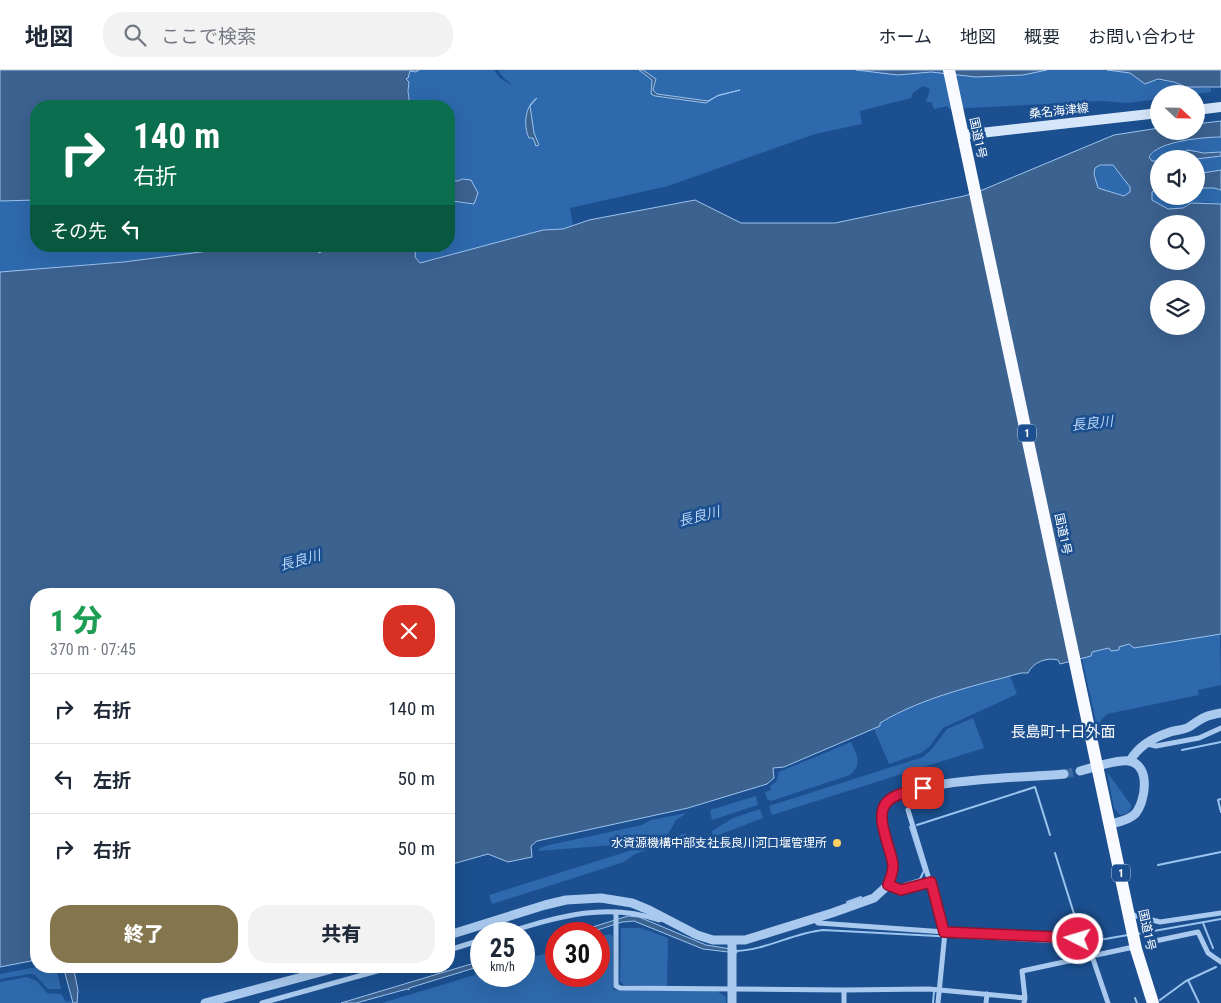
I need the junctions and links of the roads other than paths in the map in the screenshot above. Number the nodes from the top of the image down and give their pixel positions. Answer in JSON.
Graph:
{"nodes":[{"id":1,"x":949,"y":70,"type":"edge"},
{"id":2,"x":1221,"y":107,"type":"edge"},
{"id":3,"x":1205,"y":109,"type":"edge"},
{"id":4,"x":1150,"y":114,"type":"edge"},
{"id":5,"x":966,"y":134,"type":"junction"},
{"id":6,"x":1221,"y":713,"type":"edge"},
{"id":7,"x":1221,"y":728,"type":"edge"},
{"id":8,"x":1146,"y":744,"type":"junction"},
{"id":9,"x":1130,"y":761,"type":"junction"},
{"id":10,"x":1098,"y":766,"type":"junction"},
{"id":11,"x":1080,"y":771,"type":"tunnel mouth"},
{"id":12,"x":1064,"y":774,"type":"tunnel mouth"},
{"id":13,"x":908,"y":810,"type":"dead end"},
{"id":14,"x":1111,"y":824,"type":"junction"},
{"id":15,"x":931,"y":882,"type":"junction"},
{"id":16,"x":888,"y":885,"type":"junction"},
{"id":17,"x":1221,"y":913,"type":"edge"},
{"id":18,"x":616,"y":915,"type":"junction"},
{"id":19,"x":668,"y":918,"type":"junction"},
{"id":20,"x":1130,"y":918,"type":"junction"},
{"id":21,"x":814,"y":919,"type":"junction"},
{"id":22,"x":535,"y":924,"type":"edge"},
{"id":23,"x":455,"y":933,"type":"edge"},
{"id":24,"x":944,"y":936,"type":"junction"},
{"id":25,"x":1155,"y":941,"type":"dead end"},
{"id":26,"x":470,"y":943,"type":"edge"},
{"id":27,"x":732,"y":943,"type":"junction"},
{"id":28,"x":1136,"y":946,"type":"junction"},
{"id":29,"x":455,"y":948,"type":"edge"},
{"id":30,"x":1092,"y":956,"type":"junction"},
{"id":31,"x":1082,"y":958,"type":"junction"},
{"id":32,"x":1221,"y":962,"type":"edge"},
{"id":33,"x":317,"y":973,"type":"edge"},
{"id":34,"x":370,"y":973,"type":"edge"},
{"id":35,"x":732,"y":989,"type":"junction"},
{"id":36,"x":844,"y":990,"type":"junction"},
{"id":37,"x":939,"y":990,"type":"junction"},
{"id":38,"x":987,"y":994,"type":"junction"},
{"id":39,"x":1010,"y":996,"type":"junction"},
{"id":40,"x":1025,"y":1000,"type":"edge"},
{"id":41,"x":205,"y":1003,"type":"edge"},
{"id":42,"x":262,"y":1003,"type":"edge"},
{"id":43,"x":732,"y":1003,"type":"edge"},
{"id":44,"x":844,"y":1003,"type":"edge"},
{"id":45,"x":938,"y":1003,"type":"edge"},
{"id":46,"x":986,"y":1003,"type":"edge"},
{"id":47,"x":1010,"y":1003,"type":"edge"},
{"id":48,"x":1108,"y":1003,"type":"edge"},
{"id":49,"x":1153,"y":1003,"type":"edge"}],
"edges":[{"from":1,"to":5,"type":"highway","name":"国道1号","number":"1"},
{"from":2,"to":3,"type":"main road"},
{"from":4,"to":5,"type":"main road","name":"桑名海津線"},
{"from":5,"to":10,"type":"highway","name":"国道1号","number":"1"},
{"from":6,"to":8,"type":"street"},
{"from":7,"to":8,"type":"street"},
{"from":8,"to":9,"type":"street"},
{"from":9,"to":10,"type":"street"},
{"from":9,"to":14,"type":"street"},
{"from":10,"to":11,"type":"street"},
{"from":10,"to":14,"type":"highway","name":"国道1号","number":"1"},
{"from":12,"to":16,"type":"street"},
{"from":13,"to":15,"type":"street"},
{"from":14,"to":20,"type":"highway","name":"国道1号","number":"1"},
{"from":15,"to":16,"type":"street"},
{"from":15,"to":24,"type":"street"},
{"from":16,"to":21,"type":"street"},
{"from":17,"to":20,"type":"street"},
{"from":18,"to":19,"type":"street"},
{"from":18,"to":22,"type":"street"},
{"from":18,"to":35,"type":"street"},
{"from":19,"to":23,"type":"street"},
{"from":19,"to":27,"type":"street"},
{"from":20,"to":28,"type":"highway","name":"国道1号","number":"1"},
{"from":21,"to":24,"type":"street"},
{"from":21,"to":27,"type":"street"},
{"from":24,"to":31,"type":"street"},
{"from":24,"to":37,"type":"street"},
{"from":25,"to":32,"type":"street"},
{"from":26,"to":29,"type":"street"},
{"from":27,"to":35,"type":"street"},
{"from":28,"to":30,"type":"street"},
{"from":28,"to":49,"type":"highway","name":"国道1号","number":"1"},
{"from":30,"to":31,"type":"street"},
{"from":30,"to":48,"type":"street"},
{"from":31,"to":40,"type":"street"},
{"from":33,"to":41,"type":"street"},
{"from":34,"to":42,"type":"street"},
{"from":35,"to":36,"type":"street"},
{"from":35,"to":43,"type":"street"},
{"from":36,"to":37,"type":"street"},
{"from":36,"to":44,"type":"street"},
{"from":37,"to":38,"type":"street"},
{"from":37,"to":45,"type":"street"},
{"from":38,"to":39,"type":"street"},
{"from":38,"to":46,"type":"street"},
{"from":39,"to":40,"type":"street"},
{"from":39,"to":47,"type":"street"}]}
